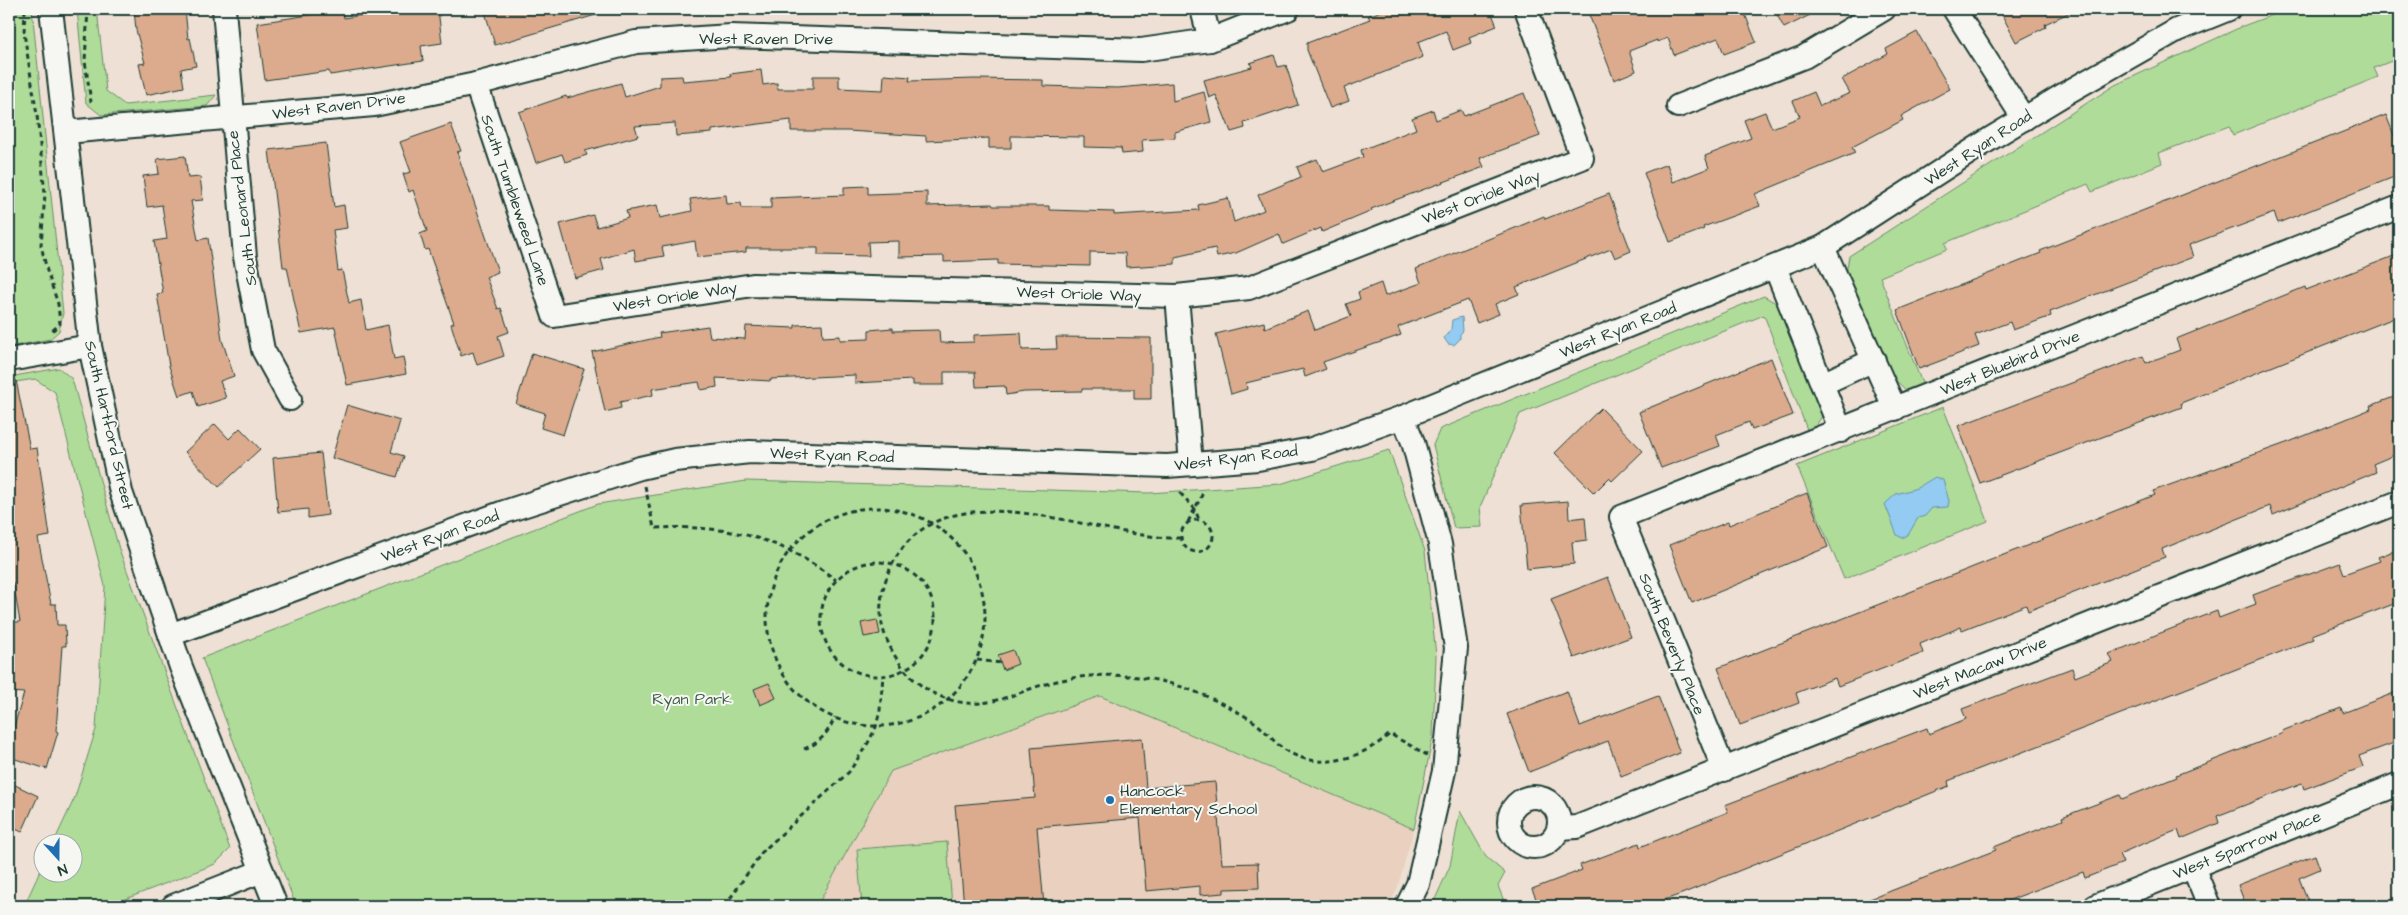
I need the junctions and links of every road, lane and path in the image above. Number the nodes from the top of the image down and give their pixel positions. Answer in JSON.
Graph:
{"nodes":[{"id":1,"x":25,"y":9,"type":"edge"},
{"id":2,"x":51,"y":9,"type":"edge"},
{"id":3,"x":88,"y":9,"type":"edge"},
{"id":4,"x":224,"y":9,"type":"edge"},
{"id":5,"x":1202,"y":9,"type":"edge"},
{"id":6,"x":1288,"y":9,"type":"edge"},
{"id":7,"x":1526,"y":9,"type":"edge"},
{"id":8,"x":1884,"y":9,"type":"edge"},
{"id":9,"x":1954,"y":9,"type":"edge"},
{"id":10,"x":2229,"y":9,"type":"edge"},
{"id":11,"x":1210,"y":40,"type":"junction"},
{"id":12,"x":476,"y":84,"type":"junction"},
{"id":13,"x":91,"y":102,"type":"dead end"},
{"id":14,"x":1678,"y":106,"type":"dead end"},
{"id":15,"x":232,"y":118,"type":"junction"},
{"id":16,"x":2024,"y":118,"type":"junction"},
{"id":17,"x":66,"y":132,"type":"junction"},
{"id":18,"x":2399,"y":207,"type":"edge"},
{"id":19,"x":1823,"y":247,"type":"junction"},
{"id":20,"x":1775,"y":267,"type":"junction"},
{"id":21,"x":1176,"y":296,"type":"junction"},
{"id":22,"x":554,"y":316,"type":"joint"},
{"id":23,"x":45,"y":336,"type":"dead end"},
{"id":24,"x":90,"y":346,"type":"junction"},
{"id":25,"x":9,"y":360,"type":"edge"},
{"id":26,"x":1874,"y":360,"type":"junction"},
{"id":27,"x":1822,"y":384,"type":"junction"},
{"id":28,"x":290,"y":399,"type":"dead end"},
{"id":29,"x":1895,"y":409,"type":"junction"},
{"id":30,"x":1403,"y":417,"type":"junction"},
{"id":31,"x":1841,"y":431,"type":"junction"},
{"id":32,"x":1191,"y":464,"type":"junction"},
{"id":33,"x":640,"y":468,"type":"junction"},
{"id":34,"x":1180,"y":493,"type":"dead end"},
{"id":35,"x":1203,"y":493,"type":"dead end"},
{"id":36,"x":2399,"y":502,"type":"edge"},
{"id":37,"x":1195,"y":509,"type":"junction"},
{"id":38,"x":1621,"y":517,"type":"joint"},
{"id":39,"x":1199,"y":520,"type":"junction"},
{"id":40,"x":1187,"y":522,"type":"junction"},
{"id":41,"x":934,"y":523,"type":"junction"},
{"id":42,"x":1180,"y":538,"type":"junction"},
{"id":43,"x":788,"y":551,"type":"junction"},
{"id":44,"x":893,"y":564,"type":"junction"},
{"id":45,"x":836,"y":580,"type":"junction"},
{"id":46,"x":170,"y":635,"type":"junction"},
{"id":47,"x":977,"y":660,"type":"junction"},
{"id":48,"x":1001,"y":663,"type":"dead end"},
{"id":49,"x":903,"y":669,"type":"junction"},
{"id":50,"x":883,"y":676,"type":"junction"},
{"id":51,"x":948,"y":699,"type":"junction"},
{"id":52,"x":835,"y":717,"type":"junction"},
{"id":53,"x":876,"y":727,"type":"junction"},
{"id":54,"x":804,"y":749,"type":"dead end"},
{"id":55,"x":1445,"y":764,"type":"junction"},
{"id":56,"x":1724,"y":770,"type":"junction"},
{"id":57,"x":2399,"y":784,"type":"edge"},
{"id":58,"x":1559,"y":828,"type":"dead end"},
{"id":59,"x":2194,"y":867,"type":"junction"},
{"id":60,"x":262,"y":871,"type":"junction"},
{"id":61,"x":173,"y":906,"type":"edge"},
{"id":62,"x":276,"y":906,"type":"edge"},
{"id":63,"x":725,"y":906,"type":"edge"},
{"id":64,"x":1408,"y":906,"type":"edge"},
{"id":65,"x":2095,"y":906,"type":"edge"},
{"id":66,"x":2209,"y":906,"type":"edge"}],
"edges":[{"from":1,"to":23,"type":"path"},
{"from":2,"to":17,"type":"street","name":"South Hartford Street"},
{"from":3,"to":13,"type":"path"},
{"from":4,"to":15,"type":"street","name":"South Leonard Place"},
{"from":5,"to":11,"type":"street"},
{"from":6,"to":11,"type":"street","name":"West Raven Drive"},
{"from":7,"to":21,"type":"street","name":"West Oriole Way"},
{"from":8,"to":14,"type":"street"},
{"from":9,"to":16,"type":"street"},
{"from":10,"to":16,"type":"street","name":"West Ryan Road"},
{"from":11,"to":12,"type":"street","name":"West Raven Drive"},
{"from":12,"to":15,"type":"street","name":"West Raven Drive"},
{"from":12,"to":22,"type":"street","name":"South Tumbleweed Lane"},
{"from":15,"to":17,"type":"street","name":"West Raven Drive"},
{"from":15,"to":28,"type":"street","name":"South Leonard Place"},
{"from":16,"to":19,"type":"street","name":"West Ryan Road"},
{"from":17,"to":24,"type":"street","name":"South Hartford Street"},
{"from":18,"to":29,"type":"street","name":"West Bluebird Drive"},
{"from":19,"to":20,"type":"street","name":"West Ryan Road"},
{"from":19,"to":26,"type":"street"},
{"from":20,"to":27,"type":"street"},
{"from":20,"to":30,"type":"street","name":"West Ryan Road"},
{"from":21,"to":22,"type":"street","name":"West Oriole Way"},
{"from":21,"to":32,"type":"street"},
{"from":24,"to":25,"type":"street"},
{"from":24,"to":46,"type":"street","name":"South Hartford Street"},
{"from":26,"to":27,"type":"street"},
{"from":26,"to":29,"type":"street"},
{"from":27,"to":31,"type":"street"},
{"from":29,"to":31,"type":"street","name":"West Bluebird Drive"},
{"from":30,"to":32,"type":"street","name":"West Ryan Road"},
{"from":30,"to":55,"type":"street"},
{"from":31,"to":38,"type":"street","name":"West Bluebird Drive"},
{"from":32,"to":33,"type":"street","name":"West Ryan Road"},
{"from":33,"to":43,"type":"path"},
{"from":33,"to":46,"type":"street","name":"West Ryan Road"},
{"from":34,"to":37,"type":"path"},
{"from":35,"to":37,"type":"path"},
{"from":36,"to":56,"type":"street","name":"West Macaw Drive"},
{"from":37,"to":39,"type":"path"},
{"from":37,"to":40,"type":"path"},
{"from":38,"to":56,"type":"street","name":"South Beverly Place"},
{"from":39,"to":40,"type":"path"},
{"from":39,"to":42,"type":"path"},
{"from":40,"to":42,"type":"path"},
{"from":41,"to":42,"type":"path"},
{"from":41,"to":43,"type":"path"},
{"from":41,"to":44,"type":"path"},
{"from":41,"to":47,"type":"path"},
{"from":43,"to":45,"type":"path"},
{"from":43,"to":52,"type":"path"},
{"from":44,"to":45,"type":"path"},
{"from":44,"to":49,"type":"path"},
{"from":44,"to":49,"type":"path"},
{"from":45,"to":50,"type":"path"},
{"from":46,"to":60,"type":"street","name":"South Hartford Street"},
{"from":47,"to":48,"type":"path"},
{"from":47,"to":51,"type":"path"},
{"from":49,"to":50,"type":"path"},
{"from":49,"to":51,"type":"path"},
{"from":50,"to":53,"type":"path"},
{"from":51,"to":53,"type":"path"},
{"from":51,"to":55,"type":"path"},
{"from":52,"to":53,"type":"path"},
{"from":52,"to":54,"type":"path"},
{"from":53,"to":63,"type":"path"},
{"from":55,"to":64,"type":"street"},
{"from":56,"to":58,"type":"street","name":"West Macaw Drive"},
{"from":57,"to":59,"type":"street","name":"West Sparrow Place"},
{"from":59,"to":65,"type":"street","name":"West Sparrow Place"},
{"from":59,"to":66,"type":"street"},
{"from":60,"to":61,"type":"street"},
{"from":60,"to":62,"type":"street","name":"South Hartford Street"}]}
